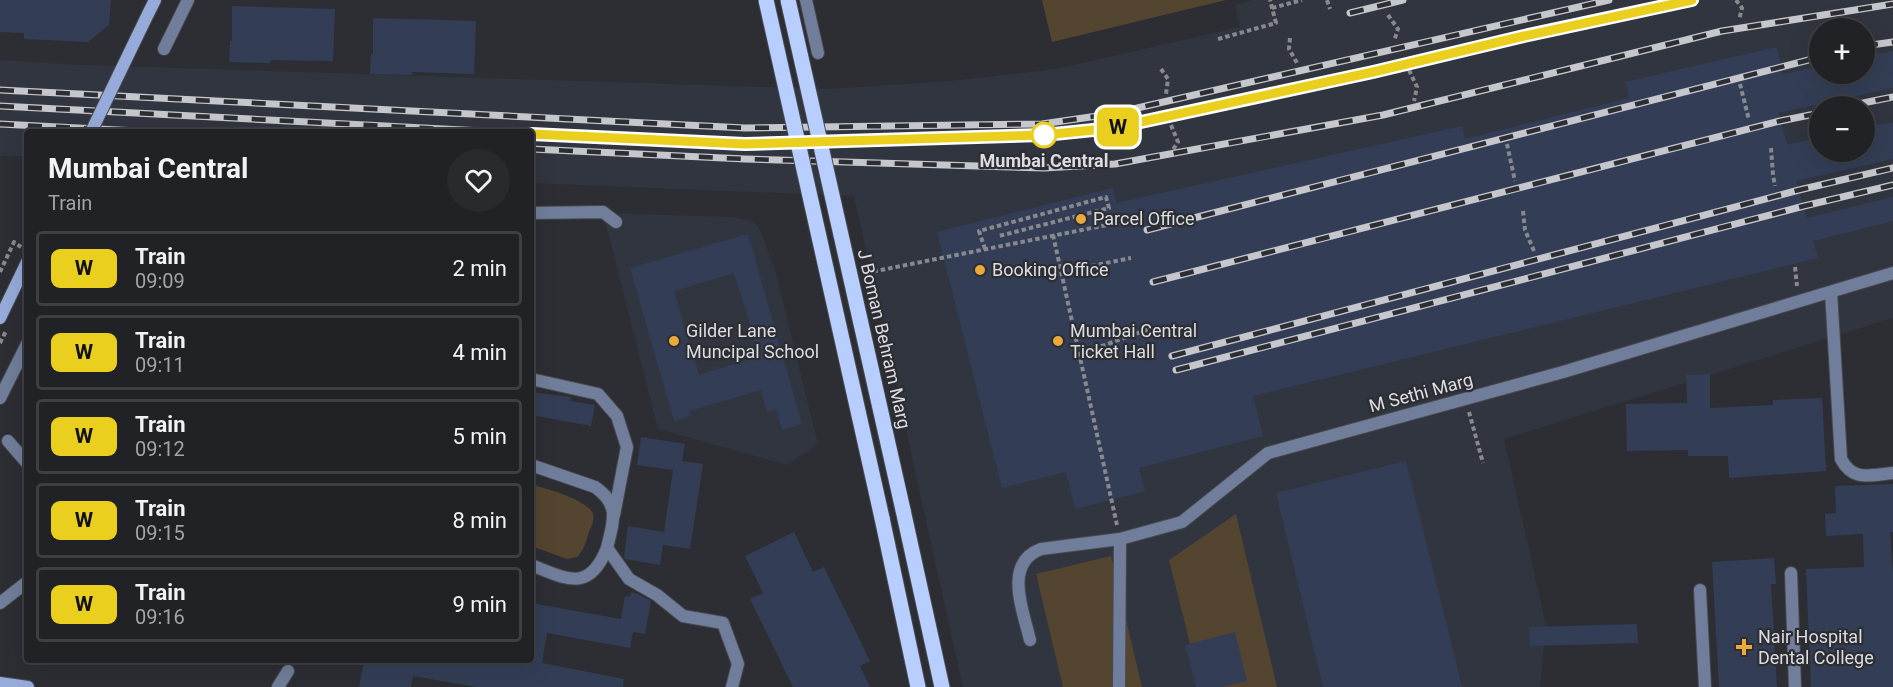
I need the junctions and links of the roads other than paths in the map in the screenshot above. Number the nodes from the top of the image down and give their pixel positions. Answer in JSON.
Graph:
{"nodes":[{"id":1,"x":155,"y":0,"type":"edge"},
{"id":2,"x":188,"y":0,"type":"edge"},
{"id":3,"x":766,"y":0,"type":"edge"},
{"id":4,"x":788,"y":0,"type":"edge"},
{"id":5,"x":806,"y":0,"type":"edge"},
{"id":6,"x":164,"y":48,"type":"dead end"},
{"id":7,"x":818,"y":53,"type":"dead end"},
{"id":8,"x":92,"y":129,"type":"edge"},
{"id":9,"x":534,"y":213,"type":"edge"},
{"id":10,"x":616,"y":222,"type":"dead end"},
{"id":11,"x":24,"y":268,"type":"edge"},
{"id":12,"x":1893,"y":273,"type":"edge"},
{"id":13,"x":1831,"y":292,"type":"junction"},
{"id":14,"x":0,"y":318,"type":"edge"},
{"id":15,"x":24,"y":350,"type":"edge"},
{"id":16,"x":534,"y":380,"type":"edge"},
{"id":17,"x":0,"y":398,"type":"edge"},
{"id":18,"x":8,"y":441,"type":"dead end"},
{"id":19,"x":24,"y":460,"type":"edge"},
{"id":20,"x":534,"y":466,"type":"edge"},
{"id":21,"x":1893,"y":473,"type":"edge"},
{"id":22,"x":614,"y":516,"type":"junction"},
{"id":23,"x":1120,"y":539,"type":"junction"},
{"id":24,"x":607,"y":548,"type":"junction"},
{"id":25,"x":534,"y":566,"type":"edge"},
{"id":26,"x":1791,"y":573,"type":"dead end"},
{"id":27,"x":24,"y":584,"type":"edge"},
{"id":28,"x":1700,"y":590,"type":"dead end"},
{"id":29,"x":0,"y":603,"type":"edge"},
{"id":30,"x":1030,"y":640,"type":"dead end"},
{"id":31,"x":288,"y":671,"type":"dead end"},
{"id":32,"x":0,"y":683,"type":"edge"},
{"id":33,"x":28,"y":687,"type":"edge"},
{"id":34,"x":278,"y":687,"type":"edge"},
{"id":35,"x":732,"y":687,"type":"edge"},
{"id":36,"x":918,"y":687,"type":"edge"},
{"id":37,"x":942,"y":687,"type":"edge"},
{"id":38,"x":1119,"y":687,"type":"edge"},
{"id":39,"x":1705,"y":687,"type":"edge"},
{"id":40,"x":1795,"y":687,"type":"edge"}],
"edges":[{"from":1,"to":8,"type":"main road","bridge":true},
{"from":2,"to":6,"type":"street"},
{"from":3,"to":36,"type":"main road","bridge":true},
{"from":4,"to":37,"type":"main road","name":"J Boman Behram Marg","bridge":true},
{"from":5,"to":7,"type":"street"},
{"from":9,"to":10,"type":"street"},
{"from":11,"to":14,"type":"main road"},
{"from":12,"to":13,"type":"street","name":"M Sethi Marg"},
{"from":13,"to":21,"type":"street"},
{"from":13,"to":23,"type":"street","name":"M Sethi Marg"},
{"from":15,"to":17,"type":"street"},
{"from":16,"to":22,"type":"street"},
{"from":18,"to":19,"type":"street"},
{"from":20,"to":22,"type":"street"},
{"from":22,"to":24,"type":"street"},
{"from":23,"to":30,"type":"street","name":"M Sethi Marg"},
{"from":23,"to":38,"type":"street"},
{"from":24,"to":25,"type":"street"},
{"from":24,"to":35,"type":"street"},
{"from":26,"to":40,"type":"street"},
{"from":27,"to":29,"type":"street"},
{"from":28,"to":39,"type":"street"},
{"from":31,"to":34,"type":"street"},
{"from":32,"to":33,"type":"main road"}]}
